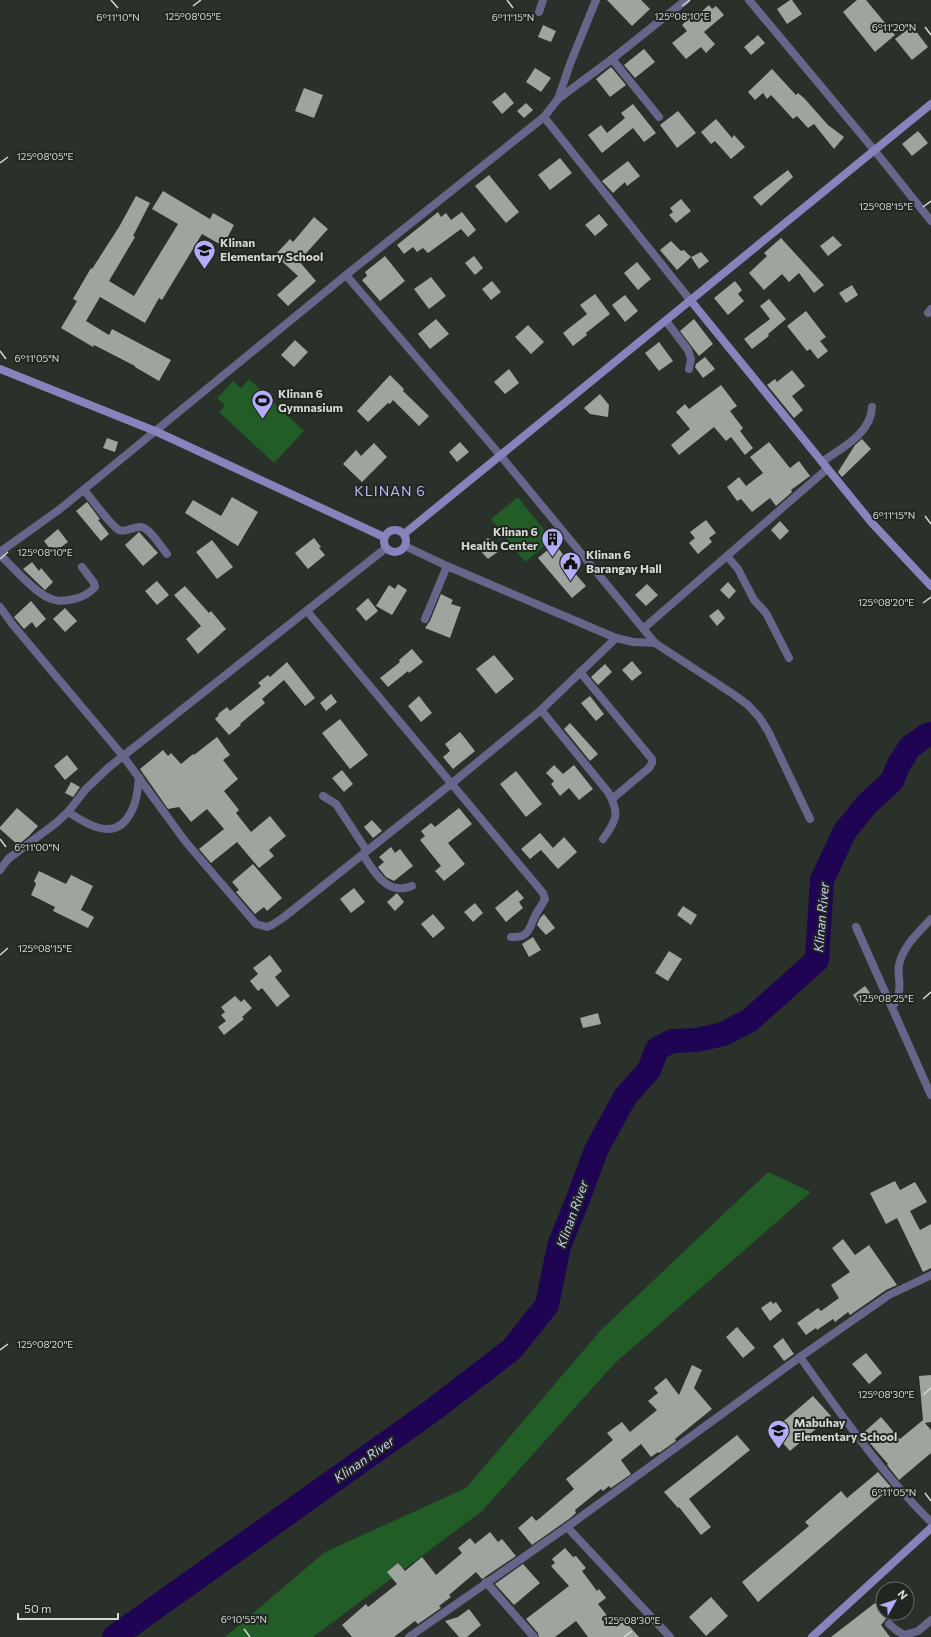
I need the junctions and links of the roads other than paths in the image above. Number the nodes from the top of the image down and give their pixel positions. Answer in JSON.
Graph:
{"nodes":[{"id":1,"x":543,"y":0,"type":"edge"},
{"id":2,"x":596,"y":0,"type":"edge"},
{"id":3,"x":686,"y":0,"type":"edge"},
{"id":4,"x":750,"y":0,"type":"edge"},
{"id":5,"x":539,"y":12,"type":"dead end"},
{"id":6,"x":612,"y":59,"type":"junction"},
{"id":7,"x":558,"y":99,"type":"junction"},
{"id":8,"x":931,"y":104,"type":"edge"},
{"id":9,"x":544,"y":117,"type":"junction"},
{"id":10,"x":659,"y":117,"type":"dead end"},
{"id":11,"x":875,"y":151,"type":"junction"},
{"id":12,"x":931,"y":221,"type":"edge"},
{"id":13,"x":346,"y":275,"type":"junction"},
{"id":14,"x":691,"y":301,"type":"junction"},
{"id":15,"x":666,"y":321,"type":"junction"},
{"id":16,"x":0,"y":369,"type":"edge"},
{"id":17,"x":689,"y":369,"type":"dead end"},
{"id":18,"x":872,"y":407,"type":"dead end"},
{"id":19,"x":155,"y":431,"type":"junction"},
{"id":20,"x":500,"y":455,"type":"junction"},
{"id":21,"x":824,"y":466,"type":"junction"},
{"id":22,"x":84,"y":490,"type":"junction"},
{"id":23,"x":404,"y":534,"type":"junction"},
{"id":24,"x":384,"y":537,"type":"junction"},
{"id":25,"x":405,"y":546,"type":"junction"},
{"id":26,"x":386,"y":548,"type":"junction"},
{"id":27,"x":0,"y":552,"type":"edge"},
{"id":28,"x":167,"y":554,"type":"dead end"},
{"id":29,"x":0,"y":555,"type":"edge"},
{"id":30,"x":727,"y":556,"type":"junction"},
{"id":31,"x":448,"y":566,"type":"junction"},
{"id":32,"x":82,"y":567,"type":"dead end"},
{"id":33,"x":931,"y":586,"type":"edge"},
{"id":34,"x":0,"y":607,"type":"edge"},
{"id":35,"x":307,"y":610,"type":"junction"},
{"id":36,"x":425,"y":618,"type":"dead end"},
{"id":37,"x":644,"y":628,"type":"junction"},
{"id":38,"x":616,"y":638,"type":"junction"},
{"id":39,"x":655,"y":643,"type":"junction"},
{"id":40,"x":789,"y":658,"type":"dead end"},
{"id":41,"x":580,"y":672,"type":"junction"},
{"id":42,"x":541,"y":710,"type":"junction"},
{"id":43,"x":123,"y":756,"type":"junction"},
{"id":44,"x":139,"y":777,"type":"junction"},
{"id":45,"x":452,"y":784,"type":"junction"},
{"id":46,"x":322,"y":796,"type":"dead end"},
{"id":47,"x":612,"y":798,"type":"junction"},
{"id":48,"x":68,"y":812,"type":"junction"},
{"id":49,"x":810,"y":818,"type":"dead end"},
{"id":50,"x":603,"y":839,"type":"dead end"},
{"id":51,"x":365,"y":853,"type":"junction"},
{"id":52,"x":0,"y":870,"type":"edge"},
{"id":53,"x":412,"y":886,"type":"dead end"},
{"id":54,"x":931,"y":919,"type":"edge"},
{"id":55,"x":856,"y":927,"type":"dead end"},
{"id":56,"x":511,"y":937,"type":"dead end"},
{"id":57,"x":892,"y":1007,"type":"junction"},
{"id":58,"x":931,"y":1095,"type":"edge"},
{"id":59,"x":931,"y":1275,"type":"edge"},
{"id":60,"x":800,"y":1357,"type":"junction"},
{"id":61,"x":931,"y":1522,"type":"edge"},
{"id":62,"x":567,"y":1527,"type":"junction"},
{"id":63,"x":931,"y":1528,"type":"edge"},
{"id":64,"x":486,"y":1582,"type":"junction"},
{"id":65,"x":931,"y":1620,"type":"edge"},
{"id":66,"x":890,"y":1624,"type":"dead end"},
{"id":67,"x":409,"y":1637,"type":"edge"},
{"id":68,"x":534,"y":1637,"type":"edge"},
{"id":69,"x":670,"y":1637,"type":"edge"},
{"id":70,"x":812,"y":1637,"type":"edge"}],
"edges":[{"from":1,"to":5,"type":"street"},
{"from":2,"to":7,"type":"street"},
{"from":3,"to":6,"type":"street"},
{"from":4,"to":11,"type":"street"},
{"from":6,"to":7,"type":"street"},
{"from":6,"to":10,"type":"street"},
{"from":7,"to":9,"type":"street"},
{"from":8,"to":11,"type":"street"},
{"from":9,"to":13,"type":"street"},
{"from":9,"to":14,"type":"street"},
{"from":11,"to":12,"type":"street"},
{"from":11,"to":14,"type":"street"},
{"from":13,"to":19,"type":"street"},
{"from":13,"to":20,"type":"street"},
{"from":14,"to":15,"type":"street"},
{"from":14,"to":21,"type":"street"},
{"from":15,"to":17,"type":"street"},
{"from":15,"to":20,"type":"street"},
{"from":16,"to":19,"type":"street"},
{"from":18,"to":21,"type":"street"},
{"from":19,"to":22,"type":"street"},
{"from":19,"to":24,"type":"street"},
{"from":20,"to":23,"type":"street"},
{"from":20,"to":37,"type":"street"},
{"from":21,"to":30,"type":"street"},
{"from":21,"to":33,"type":"street"},
{"from":22,"to":27,"type":"street"},
{"from":22,"to":28,"type":"street"},
{"from":23,"to":24,"type":"street"},
{"from":23,"to":25,"type":"street"},
{"from":24,"to":26,"type":"street"},
{"from":25,"to":26,"type":"street"},
{"from":25,"to":31,"type":"street"},
{"from":26,"to":35,"type":"street"},
{"from":29,"to":32,"type":"street"},
{"from":30,"to":37,"type":"street"},
{"from":30,"to":40,"type":"street"},
{"from":31,"to":36,"type":"street"},
{"from":31,"to":38,"type":"street"},
{"from":34,"to":43,"type":"street"},
{"from":35,"to":43,"type":"street"},
{"from":35,"to":45,"type":"street"},
{"from":37,"to":39,"type":"street"},
{"from":38,"to":39,"type":"street"},
{"from":38,"to":41,"type":"street"},
{"from":39,"to":49,"type":"street"},
{"from":41,"to":42,"type":"street"},
{"from":41,"to":47,"type":"street"},
{"from":42,"to":45,"type":"street"},
{"from":42,"to":47,"type":"street"},
{"from":43,"to":44,"type":"street"},
{"from":43,"to":48,"type":"street"},
{"from":44,"to":48,"type":"street"},
{"from":44,"to":51,"type":"street"},
{"from":45,"to":51,"type":"street"},
{"from":45,"to":56,"type":"street"},
{"from":46,"to":51,"type":"street"},
{"from":47,"to":50,"type":"street"},
{"from":48,"to":52,"type":"street"},
{"from":51,"to":53,"type":"street"},
{"from":54,"to":57,"type":"street"},
{"from":55,"to":57,"type":"street"},
{"from":57,"to":58,"type":"street"},
{"from":59,"to":60,"type":"street"},
{"from":60,"to":61,"type":"street"},
{"from":60,"to":62,"type":"street"},
{"from":62,"to":64,"type":"street"},
{"from":62,"to":69,"type":"street"},
{"from":63,"to":70,"type":"street"},
{"from":64,"to":67,"type":"street"},
{"from":64,"to":68,"type":"street"},
{"from":65,"to":66,"type":"street"}]}
